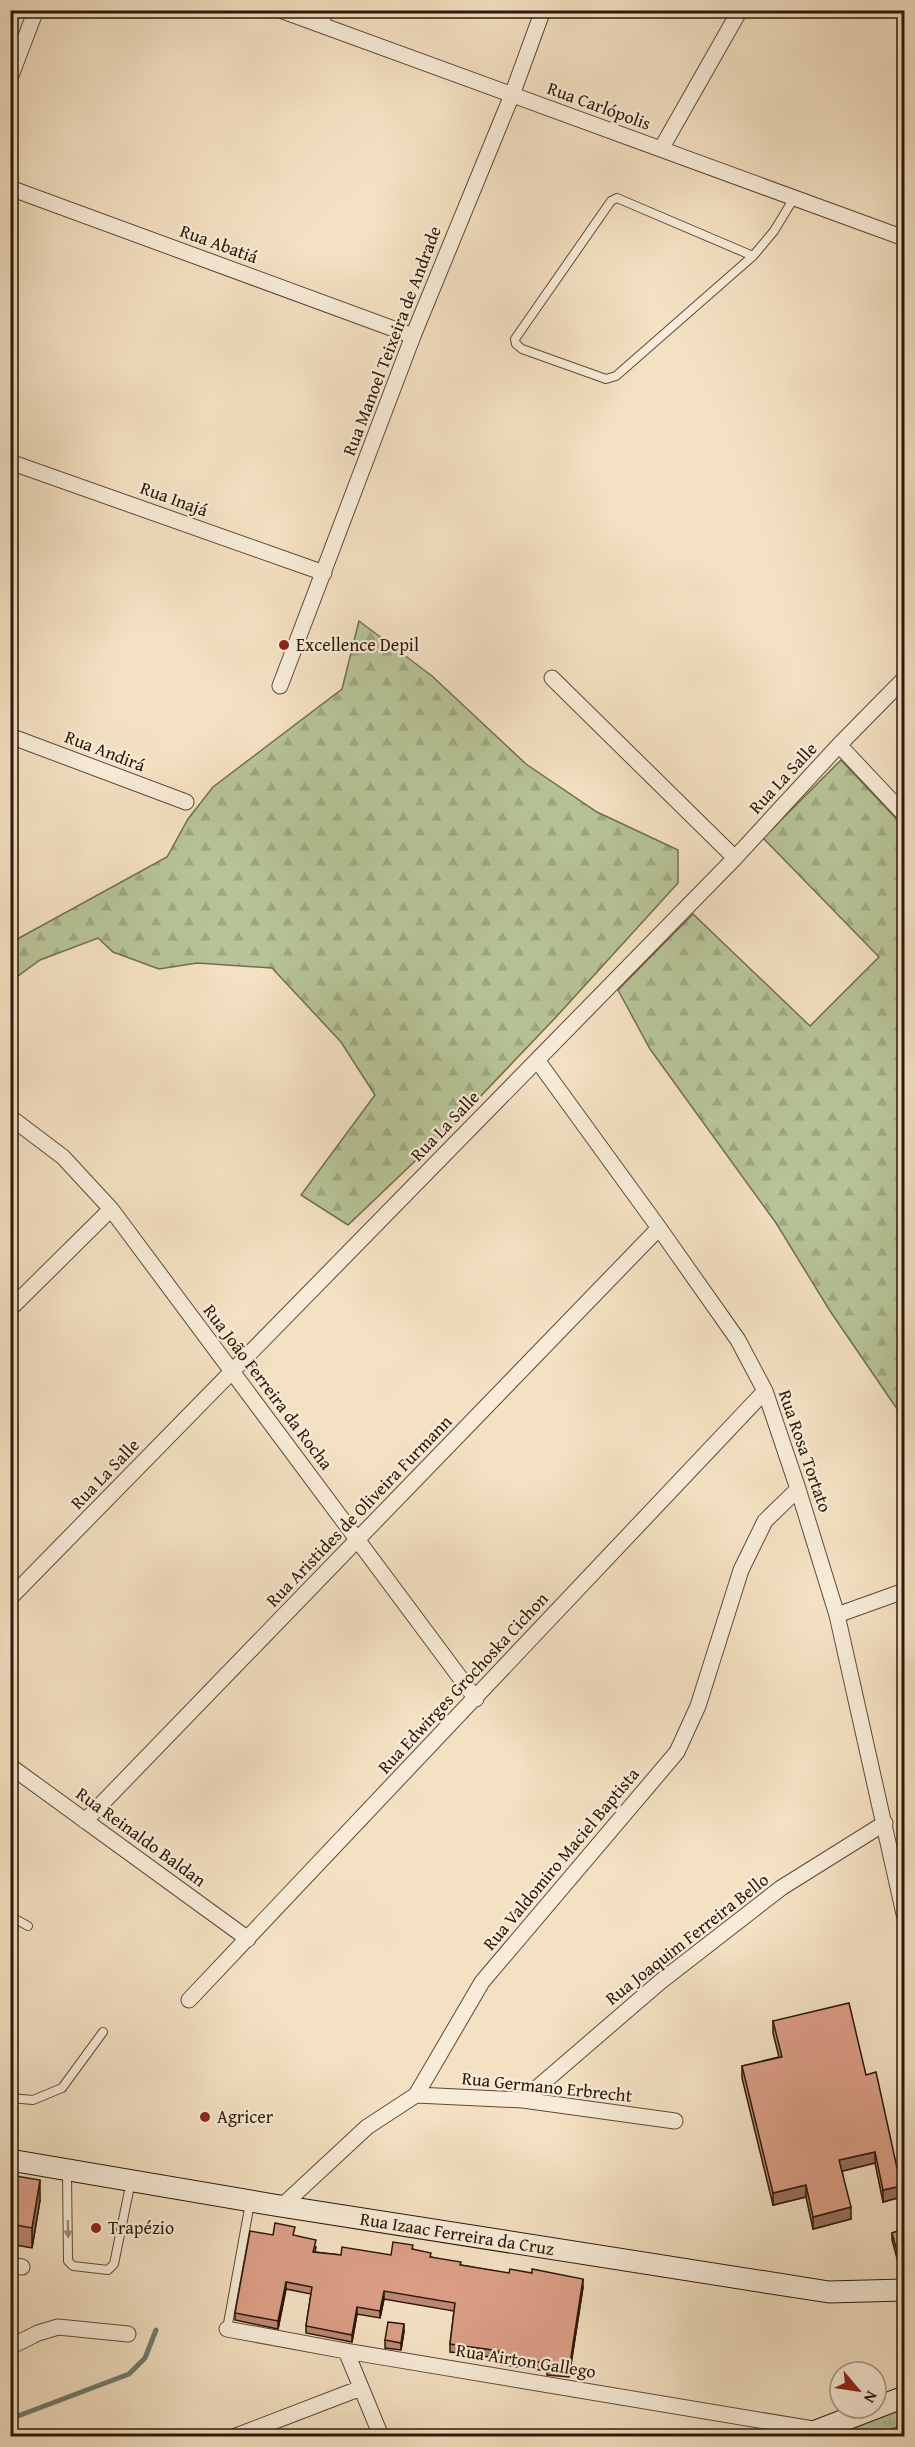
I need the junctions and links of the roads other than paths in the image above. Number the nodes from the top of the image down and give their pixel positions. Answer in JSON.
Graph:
{"nodes":[{"id":1,"x":36,"y":10,"type":"edge"},
{"id":2,"x":280,"y":10,"type":"edge"},
{"id":3,"x":329,"y":10,"type":"edge"},
{"id":4,"x":543,"y":10,"type":"edge"},
{"id":5,"x":740,"y":10,"type":"edge"},
{"id":6,"x":324,"y":26,"type":"junction"},
{"id":7,"x":10,"y":78,"type":"edge"},
{"id":8,"x":512,"y":95,"type":"junction"},
{"id":9,"x":661,"y":149,"type":"junction"},
{"id":10,"x":10,"y":188,"type":"edge"},
{"id":11,"x":794,"y":198,"type":"junction"},
{"id":12,"x":904,"y":238,"type":"edge"},
{"id":13,"x":753,"y":256,"type":"junction"},
{"id":14,"x":413,"y":336,"type":"junction"},
{"id":15,"x":10,"y":462,"type":"edge"},
{"id":16,"x":324,"y":573,"type":"junction"},
{"id":17,"x":552,"y":678,"type":"dead end"},
{"id":18,"x":904,"y":679,"type":"edge"},
{"id":19,"x":280,"y":686,"type":"dead end"},
{"id":20,"x":10,"y":736,"type":"edge"},
{"id":21,"x":839,"y":745,"type":"junction"},
{"id":22,"x":186,"y":802,"type":"dead end"},
{"id":23,"x":904,"y":814,"type":"edge"},
{"id":24,"x":735,"y":858,"type":"junction"},
{"id":25,"x":537,"y":1060,"type":"junction"},
{"id":26,"x":10,"y":1118,"type":"edge"},
{"id":27,"x":111,"y":1209,"type":"junction"},
{"id":28,"x":659,"y":1228,"type":"junction"},
{"id":29,"x":10,"y":1309,"type":"edge"},
{"id":30,"x":232,"y":1371,"type":"junction"},
{"id":31,"x":765,"y":1391,"type":"junction"},
{"id":32,"x":798,"y":1489,"type":"junction"},
{"id":33,"x":358,"y":1541,"type":"junction"},
{"id":34,"x":904,"y":1591,"type":"edge"},
{"id":35,"x":10,"y":1598,"type":"edge"},
{"id":36,"x":837,"y":1615,"type":"junction"},
{"id":37,"x":476,"y":1699,"type":"junction"},
{"id":38,"x":10,"y":1766,"type":"edge"},
{"id":39,"x":85,"y":1821,"type":"junction"},
{"id":40,"x":885,"y":1823,"type":"junction"},
{"id":41,"x":898,"y":1854,"type":"edge"},
{"id":42,"x":904,"y":1914,"type":"edge"},
{"id":43,"x":10,"y":1916,"type":"edge"},
{"id":44,"x":28,"y":1926,"type":"dead end"},
{"id":45,"x":248,"y":1939,"type":"junction"},
{"id":46,"x":189,"y":2000,"type":"dead end"},
{"id":47,"x":103,"y":2032,"type":"dead end"},
{"id":48,"x":416,"y":2095,"type":"junction"},
{"id":49,"x":10,"y":2098,"type":"edge"},
{"id":50,"x":523,"y":2100,"type":"junction"},
{"id":51,"x":675,"y":2121,"type":"dead end"},
{"id":52,"x":10,"y":2160,"type":"edge"},
{"id":53,"x":67,"y":2170,"type":"junction"},
{"id":54,"x":131,"y":2181,"type":"junction"},
{"id":55,"x":251,"y":2201,"type":"junction"},
{"id":56,"x":282,"y":2206,"type":"junction"},
{"id":57,"x":904,"y":2290,"type":"edge"},
{"id":58,"x":227,"y":2329,"type":"joint"},
{"id":59,"x":128,"y":2334,"type":"dead end"},
{"id":60,"x":10,"y":2348,"type":"edge"},
{"id":61,"x":346,"y":2352,"type":"junction"},
{"id":62,"x":361,"y":2388,"type":"junction"},
{"id":63,"x":904,"y":2397,"type":"edge"},
{"id":64,"x":811,"y":2433,"type":"edge"},
{"id":65,"x":236,"y":2436,"type":"edge"},
{"id":66,"x":381,"y":2436,"type":"edge"}],
"edges":[{"from":1,"to":7,"type":"street"},
{"from":2,"to":6,"type":"street","name":"Rua Carlópolis"},
{"from":3,"to":6,"type":"lane"},
{"from":4,"to":8,"type":"street","name":"Rua Manoel Teixeira de Andrade"},
{"from":5,"to":9,"type":"street"},
{"from":6,"to":8,"type":"street","name":"Rua Carlópolis"},
{"from":8,"to":9,"type":"street","name":"Rua Carlópolis"},
{"from":8,"to":14,"type":"street","name":"Rua Manoel Teixeira de Andrade"},
{"from":9,"to":11,"type":"street","name":"Rua Carlópolis"},
{"from":10,"to":14,"type":"street","name":"Rua Abatiá"},
{"from":11,"to":12,"type":"street","name":"Rua Carlópolis"},
{"from":11,"to":13,"type":"lane"},
{"from":13,"to":13,"type":"lane"},
{"from":14,"to":16,"type":"street","name":"Rua Manoel Teixeira de Andrade"},
{"from":15,"to":16,"type":"street","name":"Rua Inajá"},
{"from":16,"to":19,"type":"street","name":"Rua Manoel Teixeira de Andrade"},
{"from":17,"to":24,"type":"street"},
{"from":18,"to":21,"type":"street","name":"Rua La Salle"},
{"from":20,"to":22,"type":"street","name":"Rua Andirá"},
{"from":21,"to":23,"type":"street"},
{"from":21,"to":24,"type":"street","name":"Rua La Salle"},
{"from":24,"to":25,"type":"street","name":"Rua La Salle"},
{"from":25,"to":28,"type":"street","name":"Rua Rosa Tortato"},
{"from":25,"to":30,"type":"street","name":"Rua La Salle"},
{"from":26,"to":27,"type":"street","name":"Rua João Ferreira da Rocha"},
{"from":27,"to":29,"type":"street"},
{"from":27,"to":30,"type":"street","name":"Rua João Ferreira da Rocha"},
{"from":28,"to":31,"type":"street","name":"Rua Rosa Tortato"},
{"from":28,"to":33,"type":"street","name":"Rua Aristides de Oliveira Furmann"},
{"from":30,"to":33,"type":"street","name":"Rua João Ferreira da Rocha"},
{"from":30,"to":35,"type":"street","name":"Rua La Salle"},
{"from":31,"to":32,"type":"street","name":"Rua Rosa Tortato"},
{"from":31,"to":37,"type":"street","name":"Rua Edwirges Grochoska Cichon"},
{"from":32,"to":36,"type":"street","name":"Rua Rosa Tortato"},
{"from":32,"to":48,"type":"street","name":"Rua Valdomiro Maciel Baptista"},
{"from":33,"to":37,"type":"street","name":"Rua João Ferreira da Rocha"},
{"from":33,"to":39,"type":"street","name":"Rua Aristides de Oliveira Furmann"},
{"from":34,"to":36,"type":"street"},
{"from":36,"to":40,"type":"street","name":"Rua Rosa Tortato"},
{"from":37,"to":45,"type":"street","name":"Rua Edwirges Grochoska Cichon"},
{"from":38,"to":39,"type":"street","name":"Rua Reinaldo Baldan"},
{"from":39,"to":45,"type":"street","name":"Rua Reinaldo Baldan"},
{"from":40,"to":41,"type":"street","name":"Rua Rosa Tortato"},
{"from":40,"to":50,"type":"street","name":"Rua Joaquim Ferreira Bello"},
{"from":41,"to":42,"type":"street","name":"Rua Rosa Tortato"},
{"from":43,"to":44,"type":"lane"},
{"from":45,"to":46,"type":"street","name":"Rua Edwirges Grochoska Cichon"},
{"from":47,"to":49,"type":"lane"},
{"from":48,"to":50,"type":"street","name":"Rua Germano Erbrecht"},
{"from":48,"to":56,"type":"street","name":"Rua Valdomiro Maciel Baptista"},
{"from":50,"to":51,"type":"street","name":"Rua Germano Erbrecht"},
{"from":52,"to":53,"type":"main road","name":"Rua Izaac Ferreira da Cruz"},
{"from":53,"to":54,"type":"main road","name":"Rua Izaac Ferreira da Cruz"},
{"from":53,"to":54,"type":"lane","one_way":true},
{"from":54,"to":55,"type":"main road","name":"Rua Izaac Ferreira da Cruz"},
{"from":55,"to":56,"type":"main road","name":"Rua Izaac Ferreira da Cruz"},
{"from":55,"to":58,"type":"lane"},
{"from":56,"to":57,"type":"main road","name":"Rua Izaac Ferreira da Cruz"},
{"from":58,"to":61,"type":"street","name":"Rua Airton Gallego"},
{"from":59,"to":60,"type":"street"},
{"from":61,"to":62,"type":"street"},
{"from":61,"to":64,"type":"street","name":"Rua Airton Gallego"},
{"from":62,"to":65,"type":"street"},
{"from":62,"to":66,"type":"street"},
{"from":63,"to":64,"type":"main road"}]}
